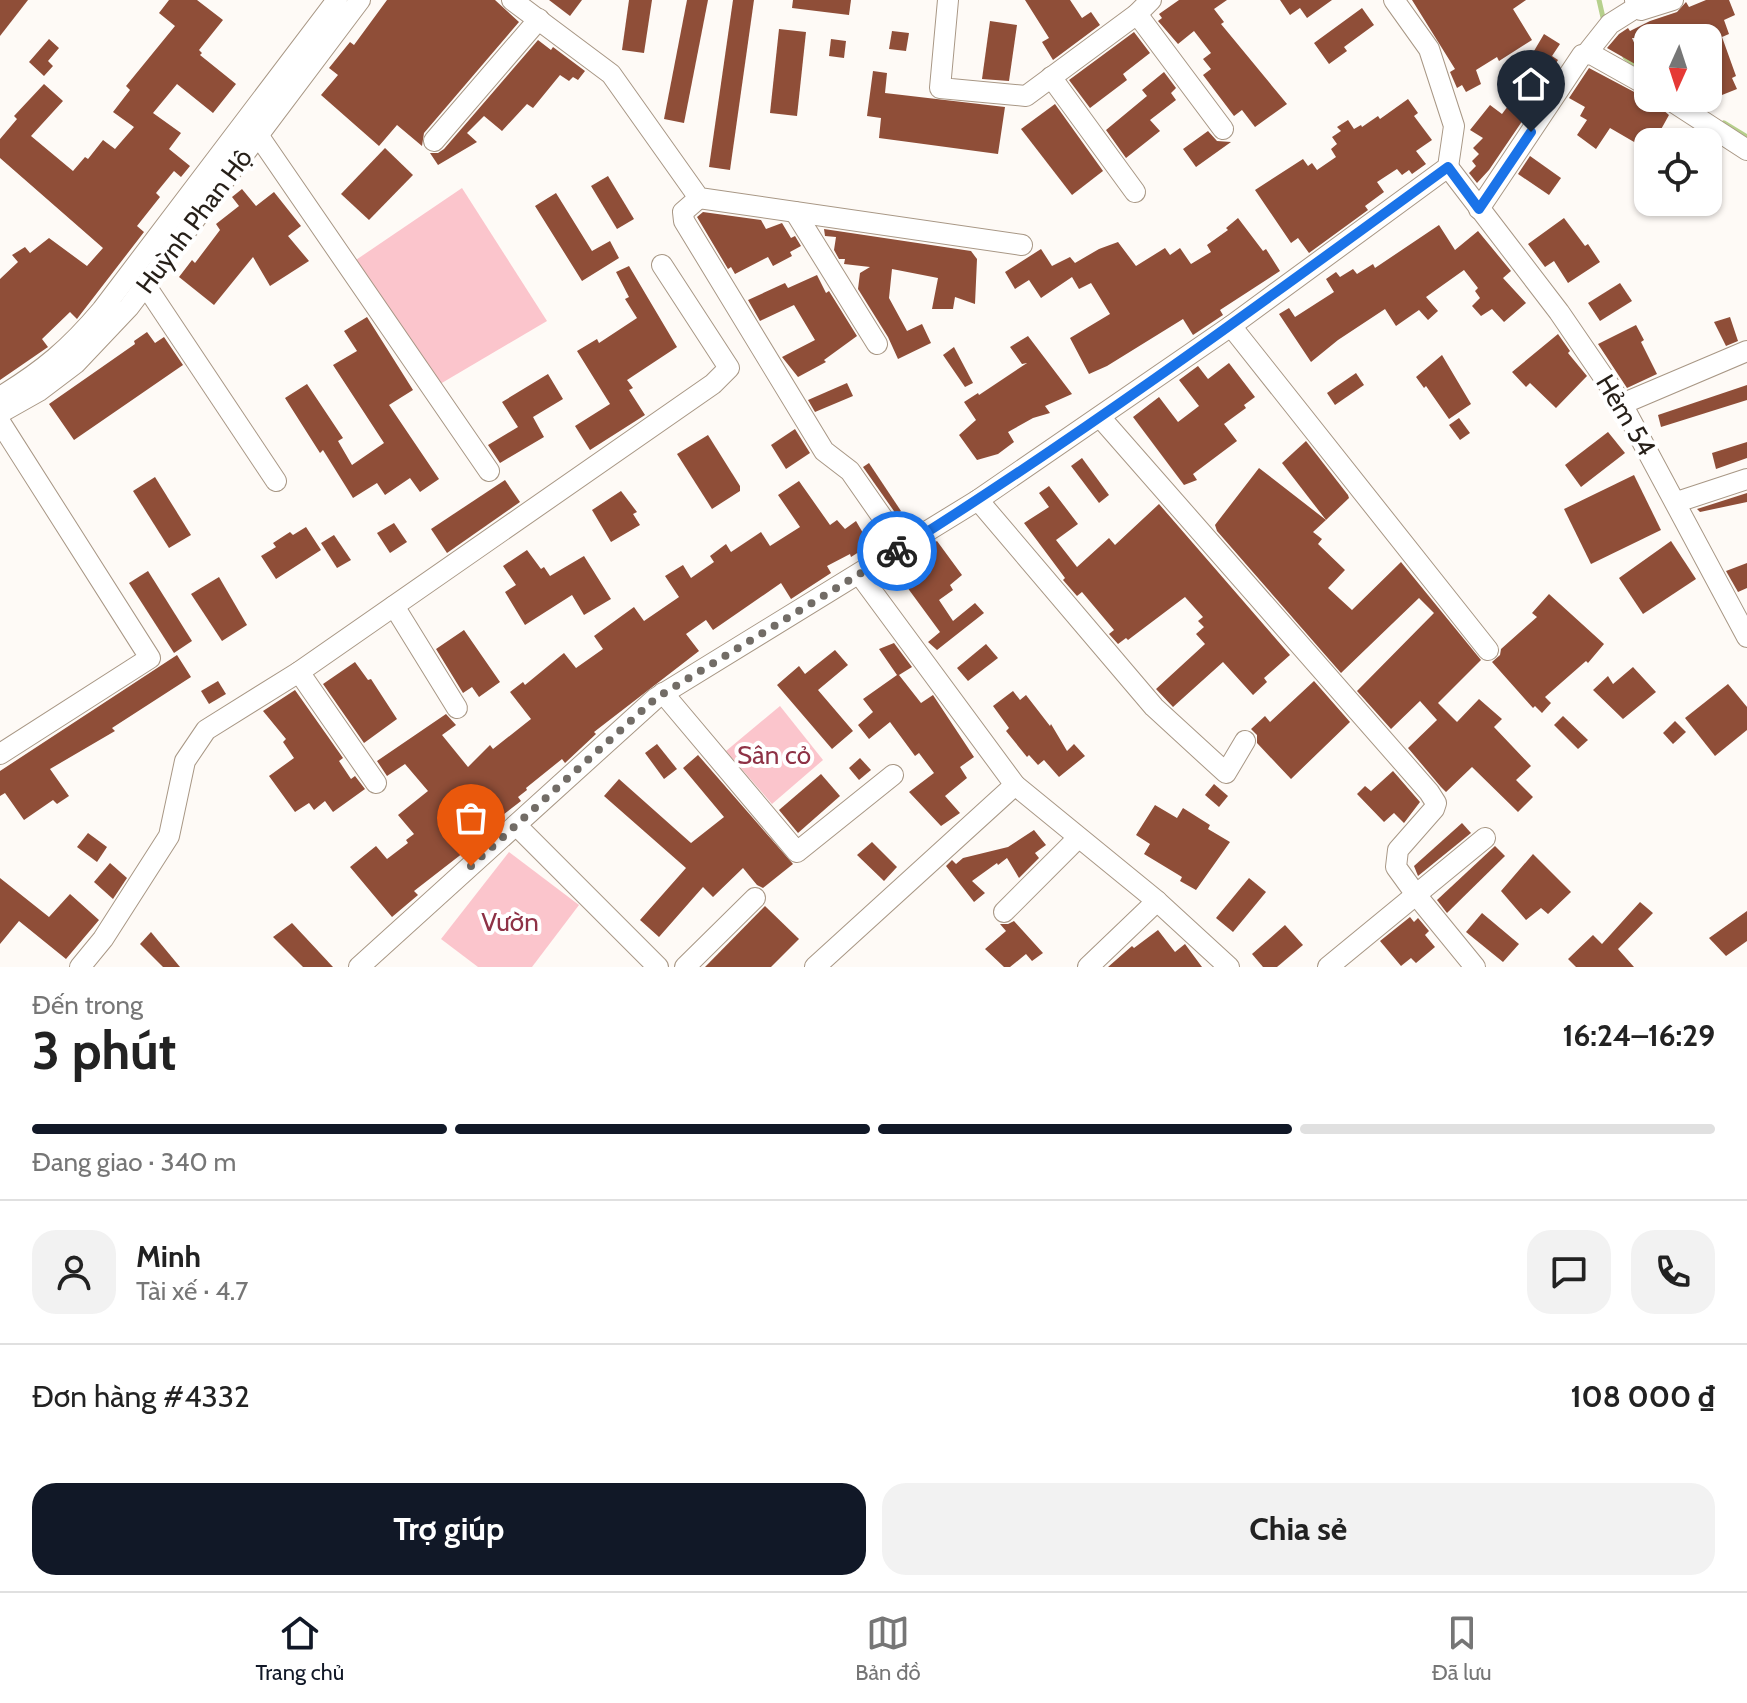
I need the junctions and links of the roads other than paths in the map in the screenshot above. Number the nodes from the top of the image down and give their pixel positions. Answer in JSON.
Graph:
{"nodes":[{"id":1,"x":337,"y":0,"type":"edge"},
{"id":2,"x":360,"y":0,"type":"edge"},
{"id":3,"x":512,"y":0,"type":"edge"},
{"id":4,"x":948,"y":0,"type":"edge"},
{"id":5,"x":1394,"y":0,"type":"edge"},
{"id":6,"x":1673,"y":0,"type":"edge"},
{"id":7,"x":1636,"y":4,"type":"edge"},
{"id":8,"x":1144,"y":7,"type":"edge"},
{"id":9,"x":539,"y":19,"type":"junction"},
{"id":10,"x":1587,"y":53,"type":"junction"},
{"id":11,"x":1051,"y":77,"type":"junction"},
{"id":12,"x":1634,"y":78,"type":"edge"},
{"id":13,"x":1689,"y":112,"type":"edge"},
{"id":14,"x":250,"y":129,"type":"junction"},
{"id":15,"x":1223,"y":129,"type":"dead end"},
{"id":16,"x":434,"y":141,"type":"dead end"},
{"id":17,"x":1747,"y":150,"type":"edge"},
{"id":18,"x":1448,"y":167,"type":"junction"},
{"id":19,"x":1135,"y":192,"type":"dead end"},
{"id":20,"x":699,"y":198,"type":"junction"},
{"id":21,"x":1479,"y":209,"type":"junction"},
{"id":22,"x":795,"y":212,"type":"junction"},
{"id":23,"x":1022,"y":245,"type":"dead end"},
{"id":24,"x":662,"y":265,"type":"dead end"},
{"id":25,"x":146,"y":286,"type":"junction"},
{"id":26,"x":1231,"y":326,"type":"junction"},
{"id":27,"x":877,"y":344,"type":"dead end"},
{"id":28,"x":1747,"y":351,"type":"edge"},
{"id":29,"x":0,"y":397,"type":"edge"},
{"id":30,"x":1622,"y":404,"type":"junction"},
{"id":31,"x":0,"y":413,"type":"edge"},
{"id":32,"x":1100,"y":417,"type":"junction"},
{"id":33,"x":0,"y":422,"type":"edge"},
{"id":34,"x":489,"y":471,"type":"dead end"},
{"id":35,"x":1747,"y":479,"type":"edge"},
{"id":36,"x":276,"y":481,"type":"dead end"},
{"id":37,"x":978,"y":500,"type":"junction"},
{"id":38,"x":1677,"y":502,"type":"junction"},
{"id":39,"x":903,"y":547,"type":"junction"},
{"id":40,"x":860,"y":575,"type":"junction"},
{"id":41,"x":394,"y":606,"type":"junction"},
{"id":42,"x":1740,"y":610,"type":"edge"},
{"id":43,"x":1747,"y":637,"type":"edge"},
{"id":44,"x":1488,"y":650,"type":"dead end"},
{"id":45,"x":299,"y":672,"type":"junction"},
{"id":46,"x":663,"y":693,"type":"junction"},
{"id":47,"x":457,"y":708,"type":"dead end"},
{"id":48,"x":1245,"y":741,"type":"dead end"},
{"id":49,"x":0,"y":754,"type":"edge"},
{"id":50,"x":893,"y":775,"type":"dead end"},
{"id":51,"x":376,"y":783,"type":"dead end"},
{"id":52,"x":1015,"y":785,"type":"junction"},
{"id":53,"x":516,"y":825,"type":"junction"},
{"id":54,"x":1078,"y":838,"type":"junction"},
{"id":55,"x":1485,"y":838,"type":"dead end"},
{"id":56,"x":1417,"y":896,"type":"junction"},
{"id":57,"x":755,"y":898,"type":"dead end"},
{"id":58,"x":1157,"y":901,"type":"junction"},
{"id":59,"x":1004,"y":912,"type":"dead end"},
{"id":60,"x":80,"y":967,"type":"edge"},
{"id":61,"x":359,"y":967,"type":"edge"},
{"id":62,"x":658,"y":967,"type":"edge"},
{"id":63,"x":685,"y":967,"type":"edge"},
{"id":64,"x":815,"y":967,"type":"edge"},
{"id":65,"x":1088,"y":967,"type":"edge"},
{"id":66,"x":1229,"y":967,"type":"edge"},
{"id":67,"x":1328,"y":967,"type":"edge"},
{"id":68,"x":1475,"y":967,"type":"edge"}],
"edges":[{"from":1,"to":14,"type":"street","name":"Huỳnh Phan Hộ"},
{"from":2,"to":14,"type":"street","name":"Huỳnh Phan Hộ"},
{"from":3,"to":9,"type":"street"},
{"from":4,"to":11,"type":"street"},
{"from":5,"to":18,"type":"street"},
{"from":6,"to":7,"type":"street"},
{"from":7,"to":10,"type":"street"},
{"from":8,"to":11,"type":"street"},
{"from":8,"to":15,"type":"street"},
{"from":9,"to":16,"type":"street"},
{"from":9,"to":20,"type":"street"},
{"from":10,"to":12,"type":"street"},
{"from":10,"to":21,"type":"street"},
{"from":11,"to":19,"type":"street"},
{"from":13,"to":17,"type":"street"},
{"from":14,"to":25,"type":"street","name":"Huỳnh Phan Hộ"},
{"from":14,"to":29,"type":"street","name":"Huỳnh Phan Hộ"},
{"from":14,"to":34,"type":"street"},
{"from":18,"to":21,"type":"street","name":"Hẻm 54"},
{"from":18,"to":26,"type":"street"},
{"from":20,"to":22,"type":"street"},
{"from":20,"to":39,"type":"street"},
{"from":21,"to":30,"type":"street","name":"Hẻm 54"},
{"from":22,"to":23,"type":"street"},
{"from":22,"to":27,"type":"street"},
{"from":24,"to":41,"type":"street"},
{"from":25,"to":31,"type":"street","name":"Huỳnh Phan Hộ"},
{"from":25,"to":36,"type":"street"},
{"from":26,"to":32,"type":"street"},
{"from":26,"to":44,"type":"street"},
{"from":28,"to":30,"type":"street"},
{"from":30,"to":38,"type":"street","name":"Hẻm 54"},
{"from":32,"to":37,"type":"street"},
{"from":32,"to":56,"type":"street"},
{"from":33,"to":49,"type":"street"},
{"from":35,"to":38,"type":"street"},
{"from":37,"to":39,"type":"street"},
{"from":37,"to":48,"type":"street"},
{"from":38,"to":42,"type":"street","name":"Hẻm 54"},
{"from":39,"to":40,"type":"street"},
{"from":40,"to":46,"type":"street"},
{"from":40,"to":52,"type":"street"},
{"from":41,"to":45,"type":"street"},
{"from":41,"to":47,"type":"street"},
{"from":42,"to":43,"type":"street","name":"Hẻm 54"},
{"from":45,"to":51,"type":"street"},
{"from":45,"to":60,"type":"street"},
{"from":46,"to":50,"type":"street"},
{"from":46,"to":53,"type":"street"},
{"from":52,"to":54,"type":"street"},
{"from":52,"to":64,"type":"street"},
{"from":53,"to":61,"type":"street"},
{"from":53,"to":62,"type":"street"},
{"from":54,"to":58,"type":"street"},
{"from":54,"to":59,"type":"street"},
{"from":55,"to":56,"type":"street"},
{"from":56,"to":67,"type":"street"},
{"from":56,"to":68,"type":"street"},
{"from":57,"to":63,"type":"street"},
{"from":58,"to":65,"type":"street"},
{"from":58,"to":66,"type":"street"}]}
